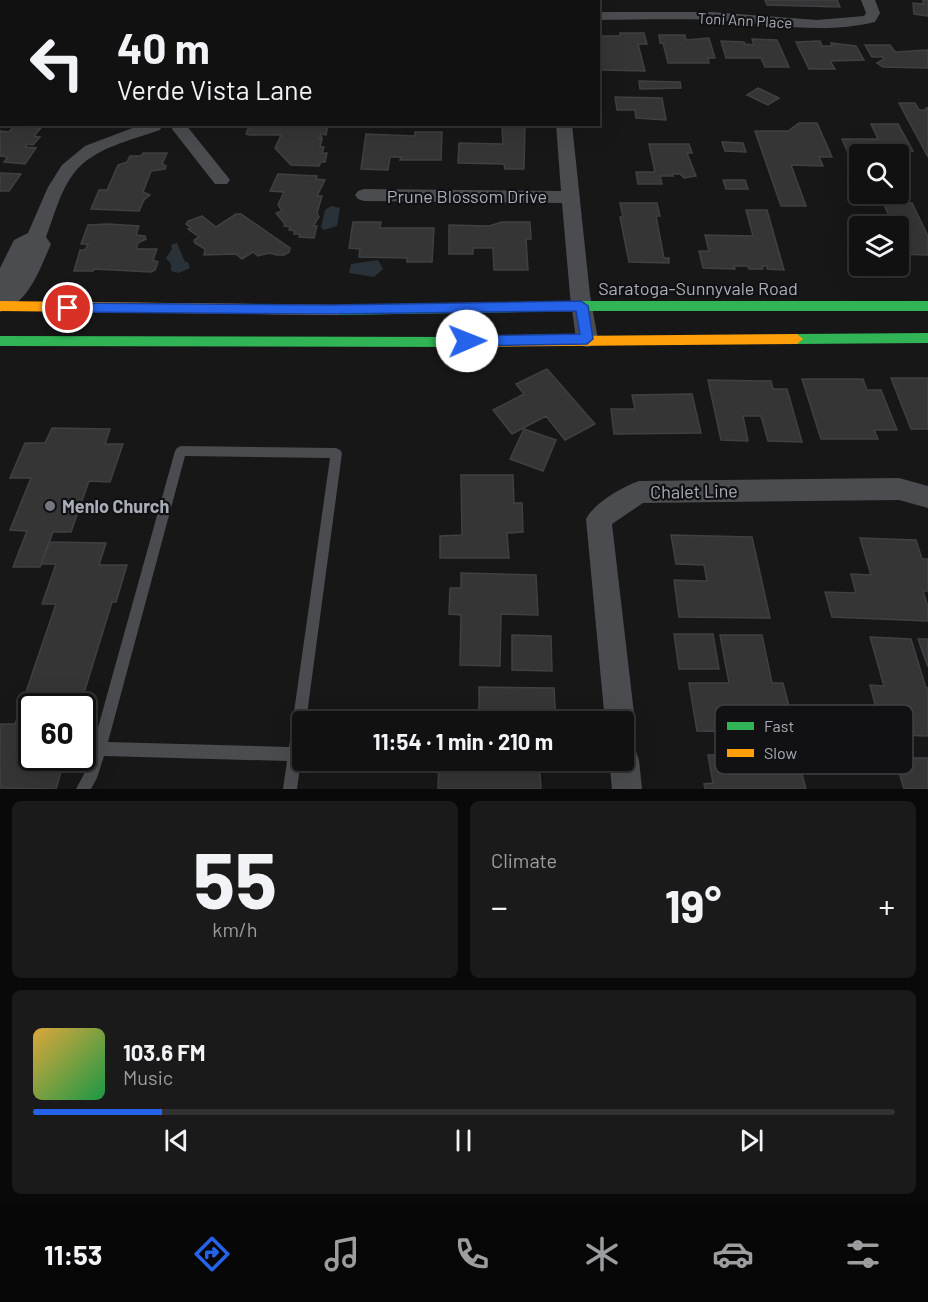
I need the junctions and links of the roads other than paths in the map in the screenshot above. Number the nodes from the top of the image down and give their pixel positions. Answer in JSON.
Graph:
{"nodes":[{"id":1,"x":868,"y":0,"type":"edge"},
{"id":2,"x":600,"y":16,"type":"edge"},
{"id":3,"x":152,"y":126,"type":"edge"},
{"id":4,"x":155,"y":126,"type":"edge"},
{"id":5,"x":564,"y":126,"type":"edge"},
{"id":6,"x":185,"y":127,"type":"edge"},
{"id":7,"x":221,"y":180,"type":"dead end"},
{"id":8,"x":364,"y":195,"type":"dead end"},
{"id":9,"x":570,"y":197,"type":"junction"},
{"id":10,"x":36,"y":237,"type":"junction"},
{"id":11,"x":0,"y":289,"type":"edge"},
{"id":12,"x":0,"y":305,"type":"edge"},
{"id":13,"x":581,"y":306,"type":"junction"},
{"id":14,"x":928,"y":306,"type":"edge"},
{"id":15,"x":928,"y":338,"type":"edge"},
{"id":16,"x":587,"y":339,"type":"junction"},
{"id":17,"x":0,"y":341,"type":"edge"},
{"id":18,"x":928,"y":497,"type":"edge"},
{"id":19,"x":301,"y":711,"type":"edge"},
{"id":20,"x":619,"y":711,"type":"edge"},
{"id":21,"x":99,"y":749,"type":"junction"},
{"id":22,"x":292,"y":754,"type":"edge"},
{"id":23,"x":293,"y":771,"type":"edge"},
{"id":24,"x":625,"y":771,"type":"edge"},
{"id":25,"x":82,"y":789,"type":"edge"},
{"id":26,"x":290,"y":789,"type":"edge"},
{"id":27,"x":627,"y":789,"type":"edge"}],
"edges":[{"from":1,"to":2,"type":"street","name":"Toni Ann Place"},
{"from":3,"to":10,"type":"street"},
{"from":4,"to":6,"type":"street"},
{"from":5,"to":9,"type":"street"},
{"from":6,"to":7,"type":"street"},
{"from":8,"to":9,"type":"street","name":"Prune Blossom Drive"},
{"from":9,"to":13,"type":"street"},
{"from":10,"to":11,"type":"street"},
{"from":10,"to":12,"type":"street"},
{"from":12,"to":13,"type":"main road","name":"Saratoga-Sunnyvale Road"},
{"from":13,"to":14,"type":"main road","name":"Saratoga-Sunnyvale Road"},
{"from":13,"to":16,"type":"street"},
{"from":15,"to":16,"type":"main road"},
{"from":16,"to":17,"type":"main road"},
{"from":18,"to":20,"type":"street","name":"Chalet Line"},
{"from":19,"to":21,"type":"lane"},
{"from":21,"to":22,"type":"lane"},
{"from":21,"to":25,"type":"lane"},
{"from":23,"to":26,"type":"lane"},
{"from":24,"to":27,"type":"street"}]}
